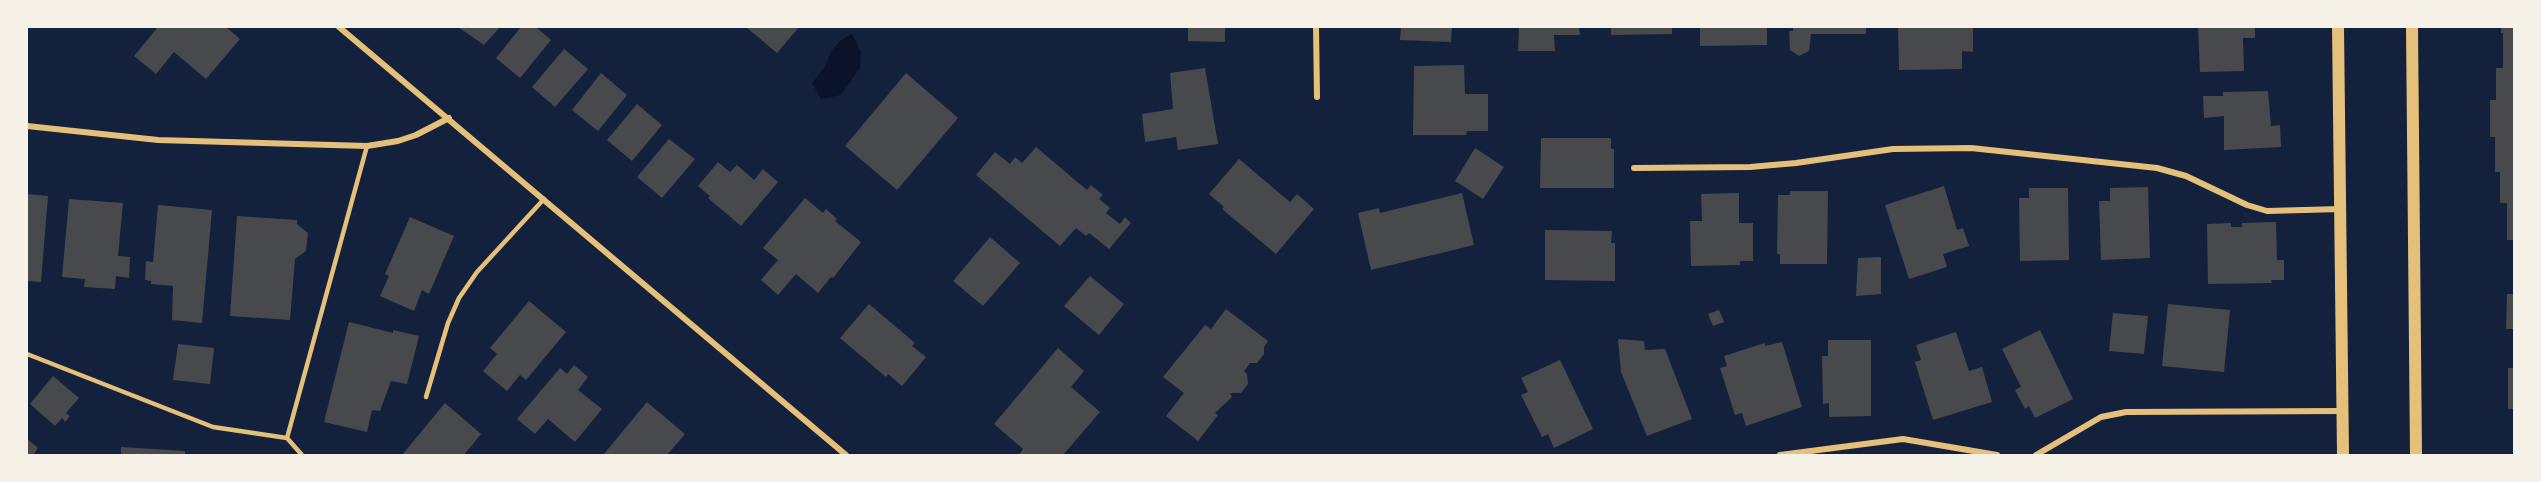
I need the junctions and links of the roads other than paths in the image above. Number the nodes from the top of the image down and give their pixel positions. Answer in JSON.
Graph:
{"nodes":[{"id":1,"x":339,"y":27,"type":"edge"},
{"id":2,"x":1316,"y":27,"type":"edge"},
{"id":3,"x":2338,"y":27,"type":"edge"},
{"id":4,"x":2412,"y":27,"type":"edge"},
{"id":5,"x":1317,"y":98,"type":"dead end"},
{"id":6,"x":449,"y":118,"type":"junction"},
{"id":7,"x":27,"y":126,"type":"edge"},
{"id":8,"x":367,"y":146,"type":"junction"},
{"id":9,"x":1634,"y":168,"type":"dead end"},
{"id":10,"x":544,"y":199,"type":"junction"},
{"id":11,"x":2341,"y":209,"type":"junction"},
{"id":12,"x":27,"y":354,"type":"edge"},
{"id":13,"x":426,"y":397,"type":"dead end"},
{"id":14,"x":2342,"y":411,"type":"junction"},
{"id":15,"x":287,"y":438,"type":"junction"},
{"id":16,"x":302,"y":455,"type":"edge"},
{"id":17,"x":846,"y":455,"type":"edge"},
{"id":18,"x":1780,"y":455,"type":"edge"},
{"id":19,"x":1998,"y":455,"type":"edge"},
{"id":20,"x":2036,"y":455,"type":"edge"},
{"id":21,"x":2343,"y":455,"type":"edge"},
{"id":22,"x":2416,"y":455,"type":"edge"}],
"edges":[{"from":1,"to":6,"type":"street"},
{"from":2,"to":5,"type":"street"},
{"from":3,"to":11,"type":"main road"},
{"from":4,"to":22,"type":"main road"},
{"from":6,"to":8,"type":"street"},
{"from":6,"to":10,"type":"street"},
{"from":7,"to":8,"type":"street"},
{"from":8,"to":15,"type":"lane"},
{"from":9,"to":11,"type":"street"},
{"from":10,"to":13,"type":"lane"},
{"from":10,"to":17,"type":"street"},
{"from":11,"to":14,"type":"main road"},
{"from":12,"to":15,"type":"lane"},
{"from":14,"to":20,"type":"street"},
{"from":14,"to":21,"type":"main road"},
{"from":15,"to":16,"type":"lane"},
{"from":18,"to":19,"type":"street"}]}
